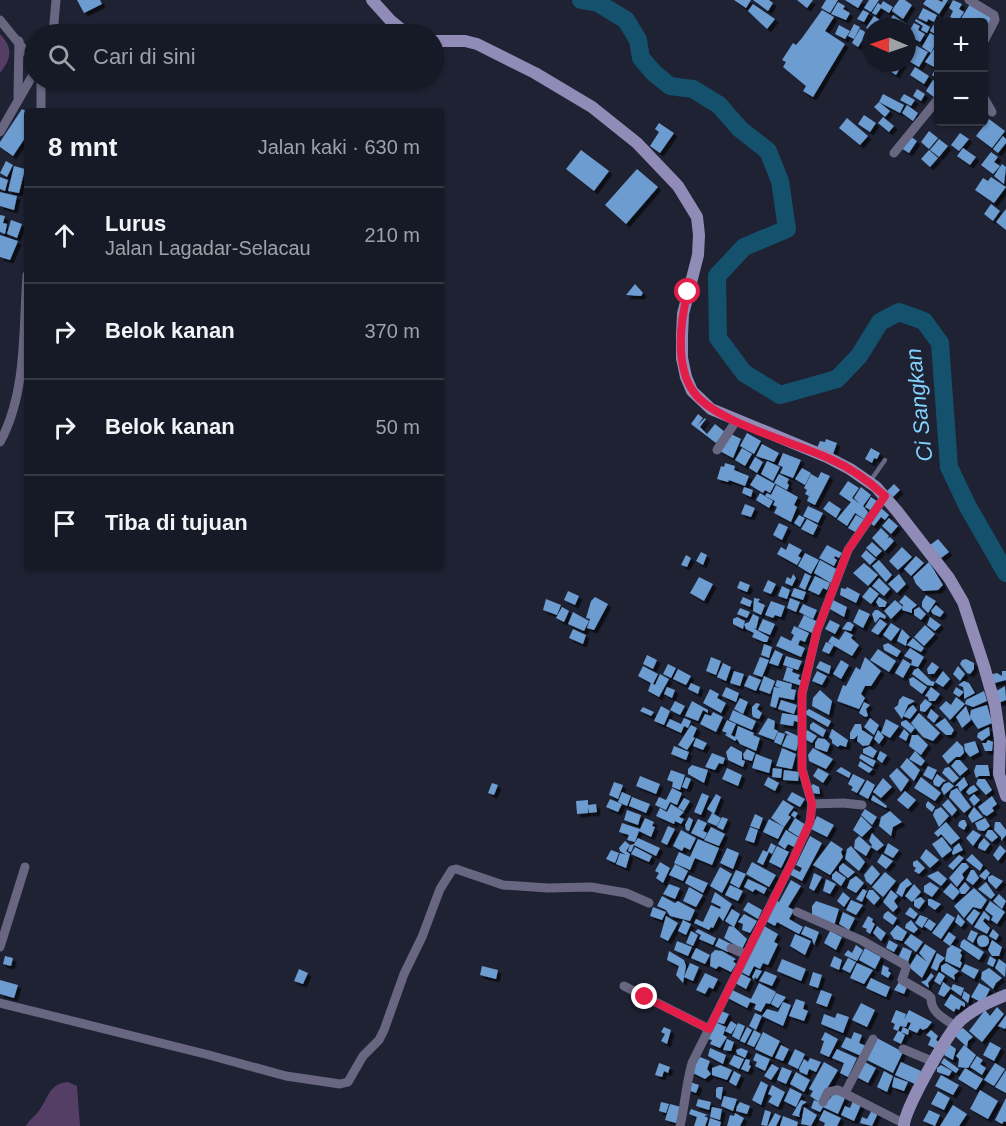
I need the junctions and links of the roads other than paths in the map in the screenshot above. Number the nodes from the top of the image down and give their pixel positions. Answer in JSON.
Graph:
{"nodes":[{"id":1,"x":56,"y":0,"type":"edge"},
{"id":2,"x":372,"y":0,"type":"edge"},
{"id":3,"x":969,"y":0,"type":"edge"},
{"id":4,"x":0,"y":20,"type":"edge"},
{"id":5,"x":53,"y":24,"type":"edge"},
{"id":6,"x":395,"y":24,"type":"edge"},
{"id":7,"x":988,"y":33,"type":"edge"},
{"id":8,"x":19,"y":41,"type":"junction"},
{"id":9,"x":444,"y":41,"type":"edge"},
{"id":10,"x":24,"y":48,"type":"edge"},
{"id":11,"x":24,"y":90,"type":"edge"},
{"id":12,"x":41,"y":90,"type":"edge"},
{"id":13,"x":18,"y":100,"type":"junction"},
{"id":14,"x":934,"y":105,"type":"edge"},
{"id":15,"x":988,"y":105,"type":"edge"},
{"id":16,"x":41,"y":108,"type":"edge"},
{"id":17,"x":992,"y":112,"type":"dead end"},
{"id":18,"x":0,"y":132,"type":"edge"},
{"id":19,"x":894,"y":153,"type":"dead end"},
{"id":20,"x":24,"y":314,"type":"edge"},
{"id":21,"x":736,"y":421,"type":"junction"},
{"id":22,"x":0,"y":442,"type":"edge"},
{"id":23,"x":717,"y":450,"type":"dead end"},
{"id":24,"x":885,"y":459,"type":"dead end"},
{"id":25,"x":870,"y":483,"type":"junction"},
{"id":26,"x":881,"y":501,"type":"junction"},
{"id":27,"x":1006,"y":796,"type":"edge"},
{"id":28,"x":812,"y":804,"type":"junction"},
{"id":29,"x":862,"y":805,"type":"dead end"},
{"id":30,"x":25,"y":867,"type":"dead end"},
{"id":31,"x":649,"y":903,"type":"dead end"},
{"id":32,"x":797,"y":912,"type":"dead end"},
{"id":33,"x":0,"y":947,"type":"edge"},
{"id":34,"x":731,"y":948,"type":"dead end"},
{"id":35,"x":745,"y":954,"type":"junction"},
{"id":36,"x":624,"y":986,"type":"dead end"},
{"id":37,"x":1006,"y":995,"type":"edge"},
{"id":38,"x":0,"y":1003,"type":"edge"},
{"id":39,"x":955,"y":1026,"type":"junction"},
{"id":40,"x":709,"y":1029,"type":"junction"},
{"id":41,"x":873,"y":1039,"type":"dead end"},
{"id":42,"x":903,"y":1049,"type":"dead end"},
{"id":43,"x":933,"y":1062,"type":"junction"},
{"id":44,"x":845,"y":1094,"type":"junction"},
{"id":45,"x":823,"y":1102,"type":"dead end"},
{"id":46,"x":904,"y":1124,"type":"edge"},
{"id":47,"x":680,"y":1126,"type":"edge"}],
"edges":[{"from":1,"to":5,"type":"street"},
{"from":2,"to":6,"type":"street"},
{"from":3,"to":7,"type":"street"},
{"from":4,"to":8,"type":"street"},
{"from":8,"to":10,"type":"street"},
{"from":8,"to":13,"type":"street"},
{"from":9,"to":21,"type":"street"},
{"from":11,"to":13,"type":"street"},
{"from":12,"to":16,"type":"street"},
{"from":13,"to":18,"type":"street"},
{"from":14,"to":19,"type":"street"},
{"from":15,"to":17,"type":"street"},
{"from":20,"to":22,"type":"street"},
{"from":21,"to":23,"type":"street"},
{"from":21,"to":25,"type":"street"},
{"from":24,"to":25,"type":"lane"},
{"from":25,"to":26,"type":"street"},
{"from":26,"to":27,"type":"street"},
{"from":26,"to":28,"type":"street"},
{"from":28,"to":29,"type":"street"},
{"from":28,"to":35,"type":"street"},
{"from":30,"to":33,"type":"street"},
{"from":31,"to":38,"type":"street"},
{"from":32,"to":39,"type":"street"},
{"from":34,"to":35,"type":"street"},
{"from":35,"to":40,"type":"street"},
{"from":36,"to":40,"type":"street"},
{"from":37,"to":39,"type":"street"},
{"from":39,"to":43,"type":"street"},
{"from":40,"to":47,"type":"street"},
{"from":41,"to":44,"type":"street"},
{"from":42,"to":43,"type":"street"},
{"from":43,"to":46,"type":"street"},
{"from":44,"to":45,"type":"street"},
{"from":44,"to":46,"type":"street"}]}
